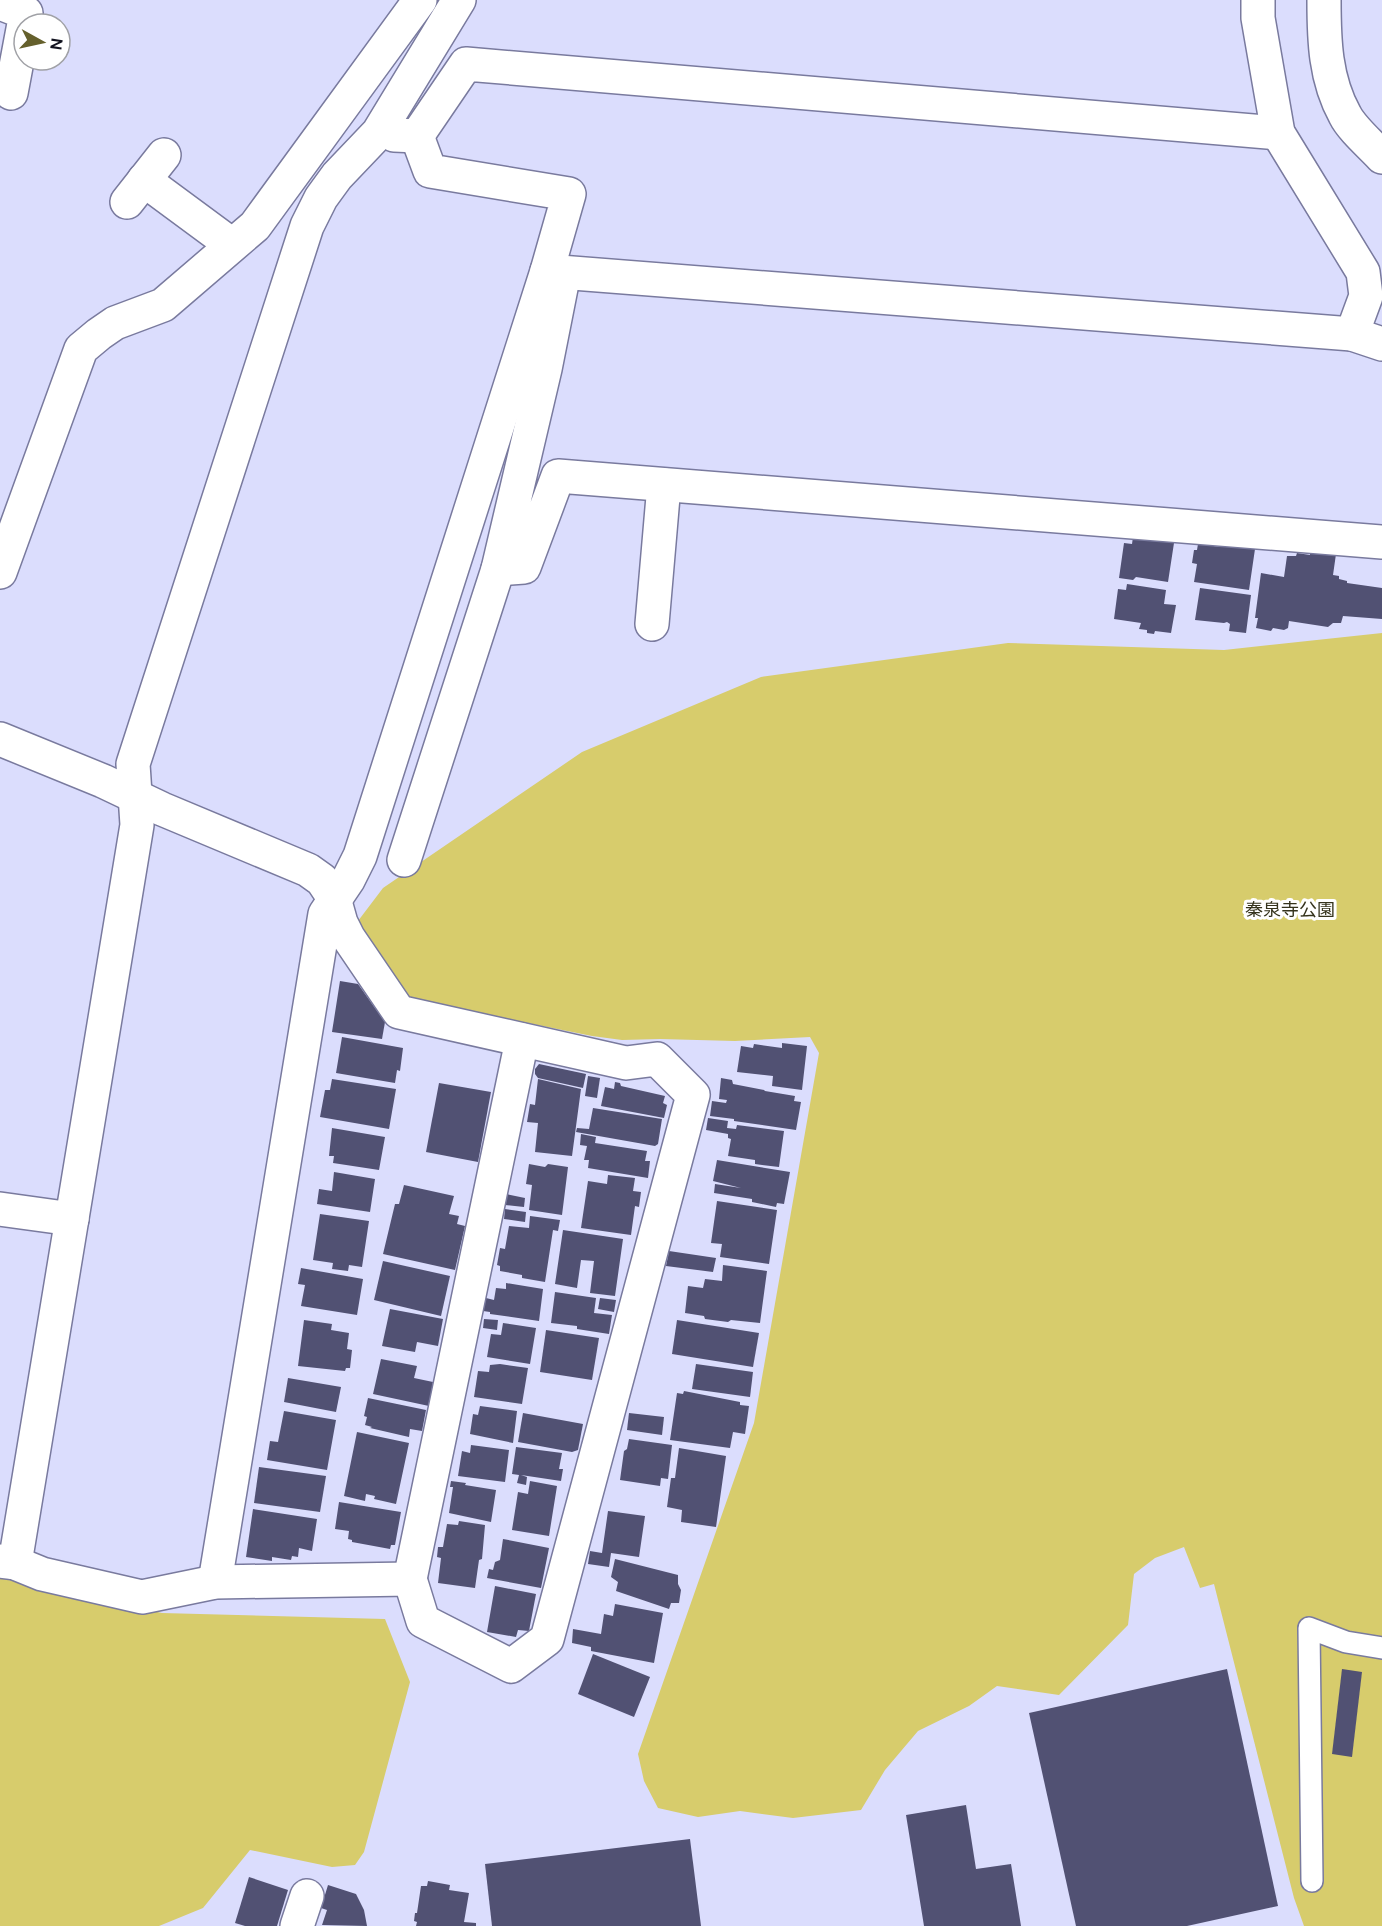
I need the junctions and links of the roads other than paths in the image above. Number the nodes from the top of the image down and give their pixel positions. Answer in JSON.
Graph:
{"nodes":[{"id":1,"x":420,"y":0,"type":"edge"},
{"id":2,"x":459,"y":0,"type":"edge"},
{"id":3,"x":1258,"y":0,"type":"edge"},
{"id":4,"x":1324,"y":0,"type":"edge"},
{"id":5,"x":0,"y":3,"type":"edge"},
{"id":6,"x":11,"y":93,"type":"dead end"},
{"id":7,"x":378,"y":133,"type":"junction"},
{"id":8,"x":1278,"y":133,"type":"junction"},
{"id":9,"x":417,"y":136,"type":"junction"},
{"id":10,"x":1382,"y":157,"type":"edge"},
{"id":11,"x":145,"y":179,"type":"dead end"},
{"id":12,"x":232,"y":245,"type":"junction"},
{"id":13,"x":556,"y":272,"type":"junction"},
{"id":14,"x":1374,"y":300,"type":"edge"},
{"id":15,"x":1367,"y":339,"type":"edge"},
{"id":16,"x":664,"y":484,"type":"junction"},
{"id":17,"x":1382,"y":542,"type":"edge"},
{"id":18,"x":498,"y":569,"type":"junction"},
{"id":19,"x":0,"y":572,"type":"edge"},
{"id":20,"x":652,"y":624,"type":"dead end"},
{"id":21,"x":0,"y":739,"type":"edge"},
{"id":22,"x":135,"y":795,"type":"junction"},
{"id":23,"x":404,"y":860,"type":"dead end"},
{"id":24,"x":334,"y":898,"type":"junction"},
{"id":25,"x":522,"y":1040,"type":"junction"},
{"id":26,"x":0,"y":1209,"type":"edge"},
{"id":27,"x":72,"y":1220,"type":"junction"},
{"id":28,"x":7,"y":1562,"type":"edge"},
{"id":29,"x":410,"y":1579,"type":"junction"},
{"id":30,"x":215,"y":1582,"type":"junction"},
{"id":31,"x":1382,"y":1648,"type":"edge"},
{"id":32,"x":1312,"y":1881,"type":"dead end"}],
"edges":[{"from":1,"to":12,"type":"street"},
{"from":2,"to":7,"type":"street"},
{"from":3,"to":8,"type":"street"},
{"from":4,"to":10,"type":"street"},
{"from":5,"to":6,"type":"street"},
{"from":7,"to":9,"type":"street"},
{"from":7,"to":22,"type":"street"},
{"from":8,"to":9,"type":"street"},
{"from":8,"to":14,"type":"street"},
{"from":9,"to":13,"type":"street"},
{"from":11,"to":12,"type":"street"},
{"from":12,"to":19,"type":"street"},
{"from":13,"to":15,"type":"street"},
{"from":13,"to":18,"type":"street"},
{"from":13,"to":24,"type":"street"},
{"from":14,"to":15,"type":"street"},
{"from":16,"to":17,"type":"street"},
{"from":16,"to":18,"type":"street"},
{"from":16,"to":20,"type":"street"},
{"from":18,"to":23,"type":"street"},
{"from":21,"to":22,"type":"street"},
{"from":22,"to":24,"type":"street"},
{"from":22,"to":27,"type":"street"},
{"from":24,"to":25,"type":"street"},
{"from":24,"to":30,"type":"street"},
{"from":25,"to":29,"type":"street"},
{"from":25,"to":29,"type":"street"},
{"from":26,"to":27,"type":"street"},
{"from":27,"to":28,"type":"street"},
{"from":28,"to":30,"type":"street"},
{"from":29,"to":30,"type":"street"},
{"from":31,"to":32,"type":"lane"}]}
